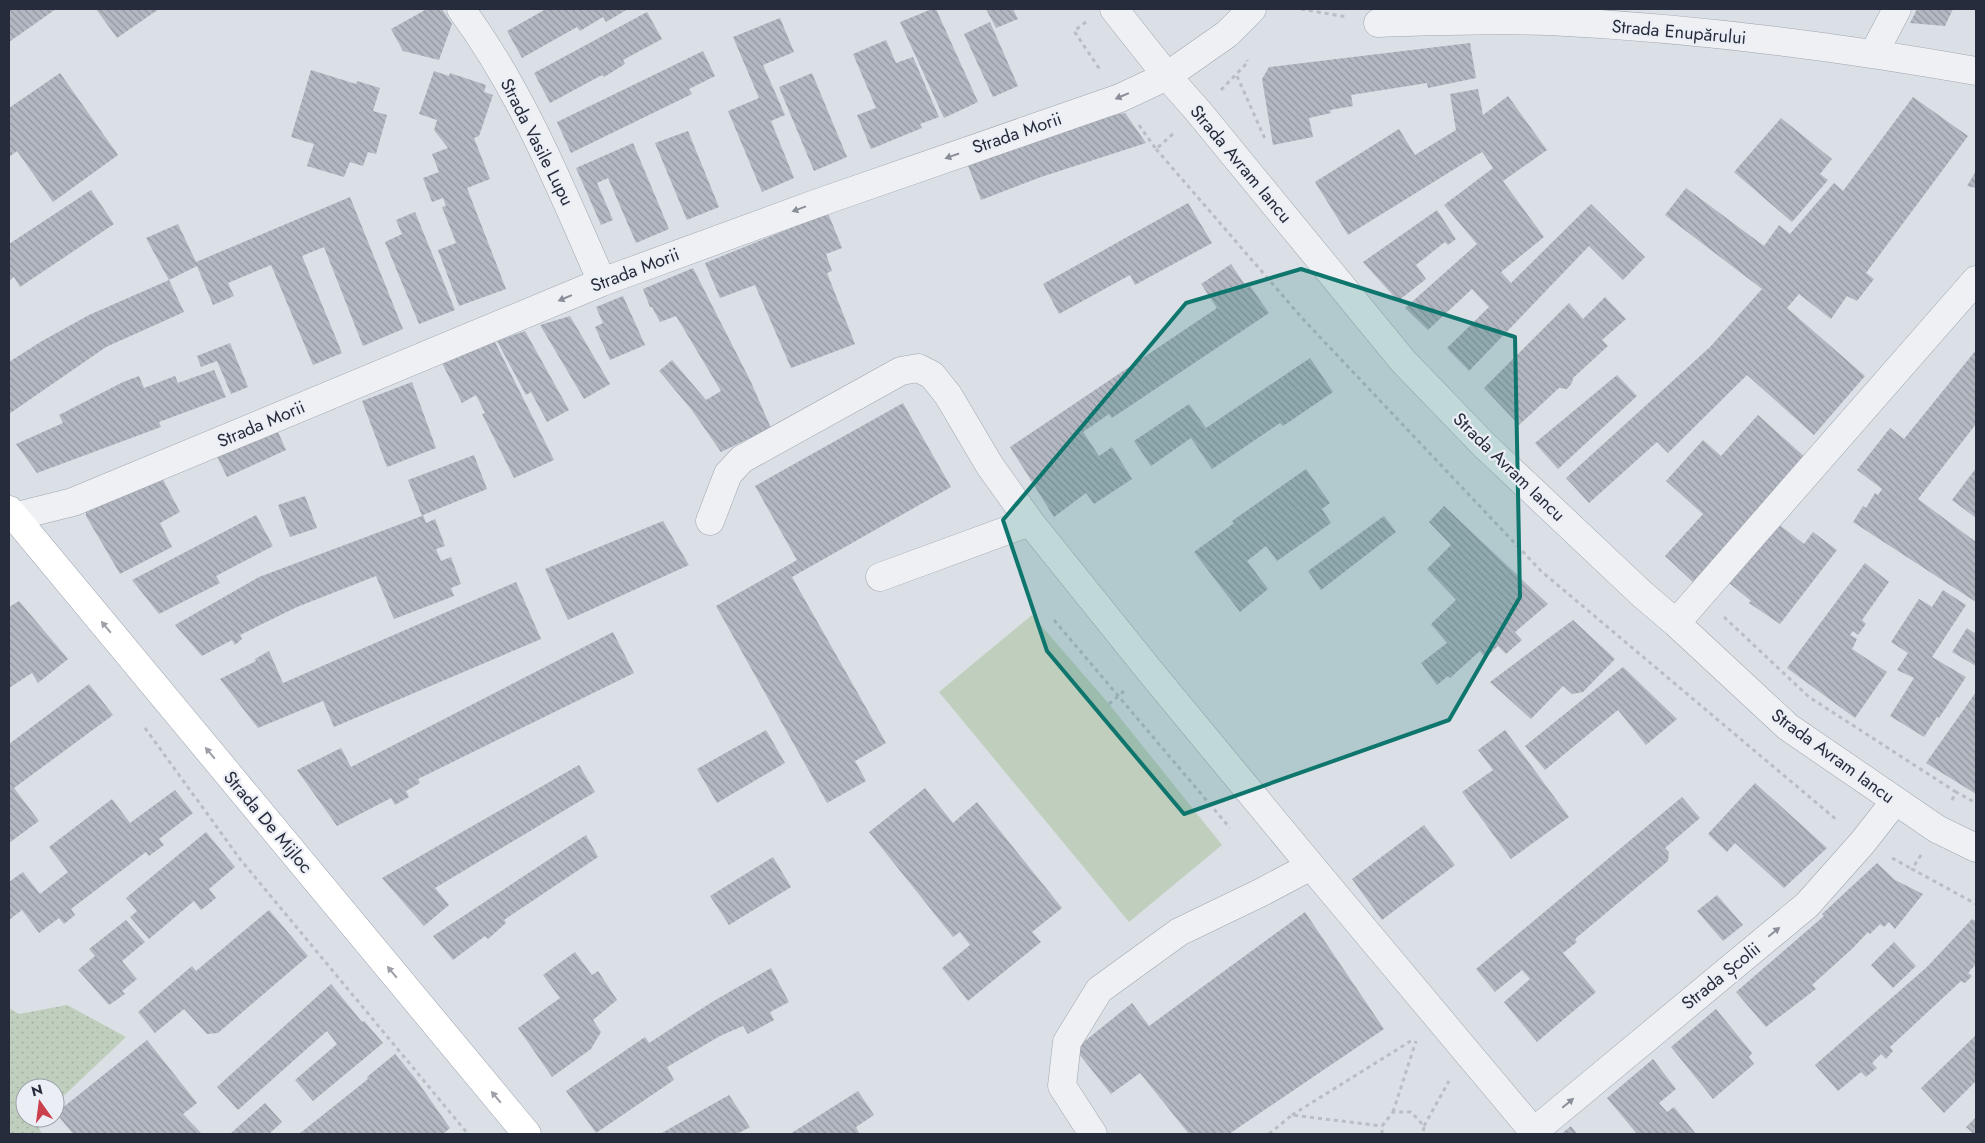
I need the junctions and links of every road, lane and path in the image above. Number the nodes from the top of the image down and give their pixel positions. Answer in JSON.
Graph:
{"nodes":[{"id":1,"x":461,"y":9,"type":"edge"},
{"id":2,"x":1114,"y":9,"type":"edge"},
{"id":3,"x":1252,"y":9,"type":"edge"},
{"id":4,"x":1301,"y":9,"type":"edge"},
{"id":5,"x":1897,"y":9,"type":"edge"},
{"id":6,"x":1378,"y":23,"type":"joint"},
{"id":7,"x":1874,"y":53,"type":"junction"},
{"id":8,"x":1976,"y":71,"type":"edge"},
{"id":9,"x":1167,"y":76,"type":"junction"},
{"id":10,"x":1237,"y":76,"type":"dead end"},
{"id":11,"x":1269,"y":147,"type":"dead end"},
{"id":12,"x":1156,"y":149,"type":"dead end"},
{"id":13,"x":1976,"y":280,"type":"edge"},
{"id":14,"x":602,"y":282,"type":"junction"},
{"id":15,"x":11,"y":515,"type":"edge"},
{"id":16,"x":710,"y":521,"type":"dead end"},
{"id":17,"x":1030,"y":522,"type":"junction"},
{"id":18,"x":880,"y":576,"type":"dead end"},
{"id":19,"x":1699,"y":596,"type":"junction"},
{"id":20,"x":1054,"y":620,"type":"dead end"},
{"id":21,"x":1676,"y":623,"type":"junction"},
{"id":22,"x":143,"y":725,"type":"dead end"},
{"id":23,"x":1956,"y":792,"type":"dead end"},
{"id":24,"x":1895,"y":802,"type":"junction"},
{"id":25,"x":1230,"y":828,"type":"dead end"},
{"id":26,"x":1863,"y":842,"type":"junction"},
{"id":27,"x":1976,"y":848,"type":"edge"},
{"id":28,"x":1311,"y":866,"type":"junction"},
{"id":29,"x":1912,"y":870,"type":"dead end"},
{"id":30,"x":1466,"y":1051,"type":"junction"},
{"id":31,"x":1393,"y":1112,"type":"junction"},
{"id":32,"x":1292,"y":1115,"type":"junction"},
{"id":33,"x":1382,"y":1126,"type":"junction"},
{"id":34,"x":1424,"y":1126,"type":"junction"},
{"id":35,"x":1532,"y":1133,"type":"edge"},
{"id":36,"x":468,"y":1134,"type":"edge"},
{"id":37,"x":527,"y":1134,"type":"edge"},
{"id":38,"x":1093,"y":1134,"type":"edge"},
{"id":39,"x":1269,"y":1134,"type":"edge"},
{"id":40,"x":1382,"y":1134,"type":"edge"},
{"id":41,"x":1423,"y":1134,"type":"edge"}],
"edges":[{"from":1,"to":14,"type":"street","name":"Strada Vasile Lupu"},
{"from":2,"to":9,"type":"street","name":"Strada Avram Iancu"},
{"from":3,"to":9,"type":"street","name":"Strada Morii"},
{"from":4,"to":6,"type":"path"},
{"from":5,"to":7,"type":"street"},
{"from":6,"to":7,"type":"street","name":"Strada Enupărului"},
{"from":7,"to":8,"type":"street","name":"Strada Enupărului"},
{"from":9,"to":14,"type":"street","name":"Strada Morii","one_way":true},
{"from":9,"to":21,"type":"street","name":"Strada Avram Iancu"},
{"from":10,"to":11,"type":"path"},
{"from":12,"to":26,"type":"path"},
{"from":13,"to":19,"type":"street"},
{"from":14,"to":15,"type":"street","name":"Strada Morii","one_way":true},
{"from":37,"to":15,"type":"main road","name":"Strada De Mijloc","one_way":true},
{"from":16,"to":17,"type":"street"},
{"from":17,"to":18,"type":"street"},
{"from":17,"to":28,"type":"street"},
{"from":19,"to":21,"type":"street"},
{"from":19,"to":23,"type":"path"},
{"from":20,"to":25,"type":"path"},
{"from":21,"to":24,"type":"street","name":"Strada Avram Iancu"},
{"from":22,"to":36,"type":"path"},
{"from":24,"to":26,"type":"street","name":"Strada Școlii"},
{"from":24,"to":27,"type":"street","name":"Strada Avram Iancu"},
{"from":26,"to":29,"type":"path"},
{"from":35,"to":26,"type":"street","name":"Strada Școlii","one_way":true},
{"from":28,"to":30,"type":"street"},
{"from":28,"to":38,"type":"street"},
{"from":30,"to":34,"type":"path"},
{"from":30,"to":35,"type":"street"},
{"from":31,"to":32,"type":"path"},
{"from":31,"to":33,"type":"path"},
{"from":31,"to":34,"type":"path"},
{"from":32,"to":33,"type":"path"},
{"from":32,"to":39,"type":"path"},
{"from":33,"to":40,"type":"path"},
{"from":34,"to":41,"type":"path"}]}
